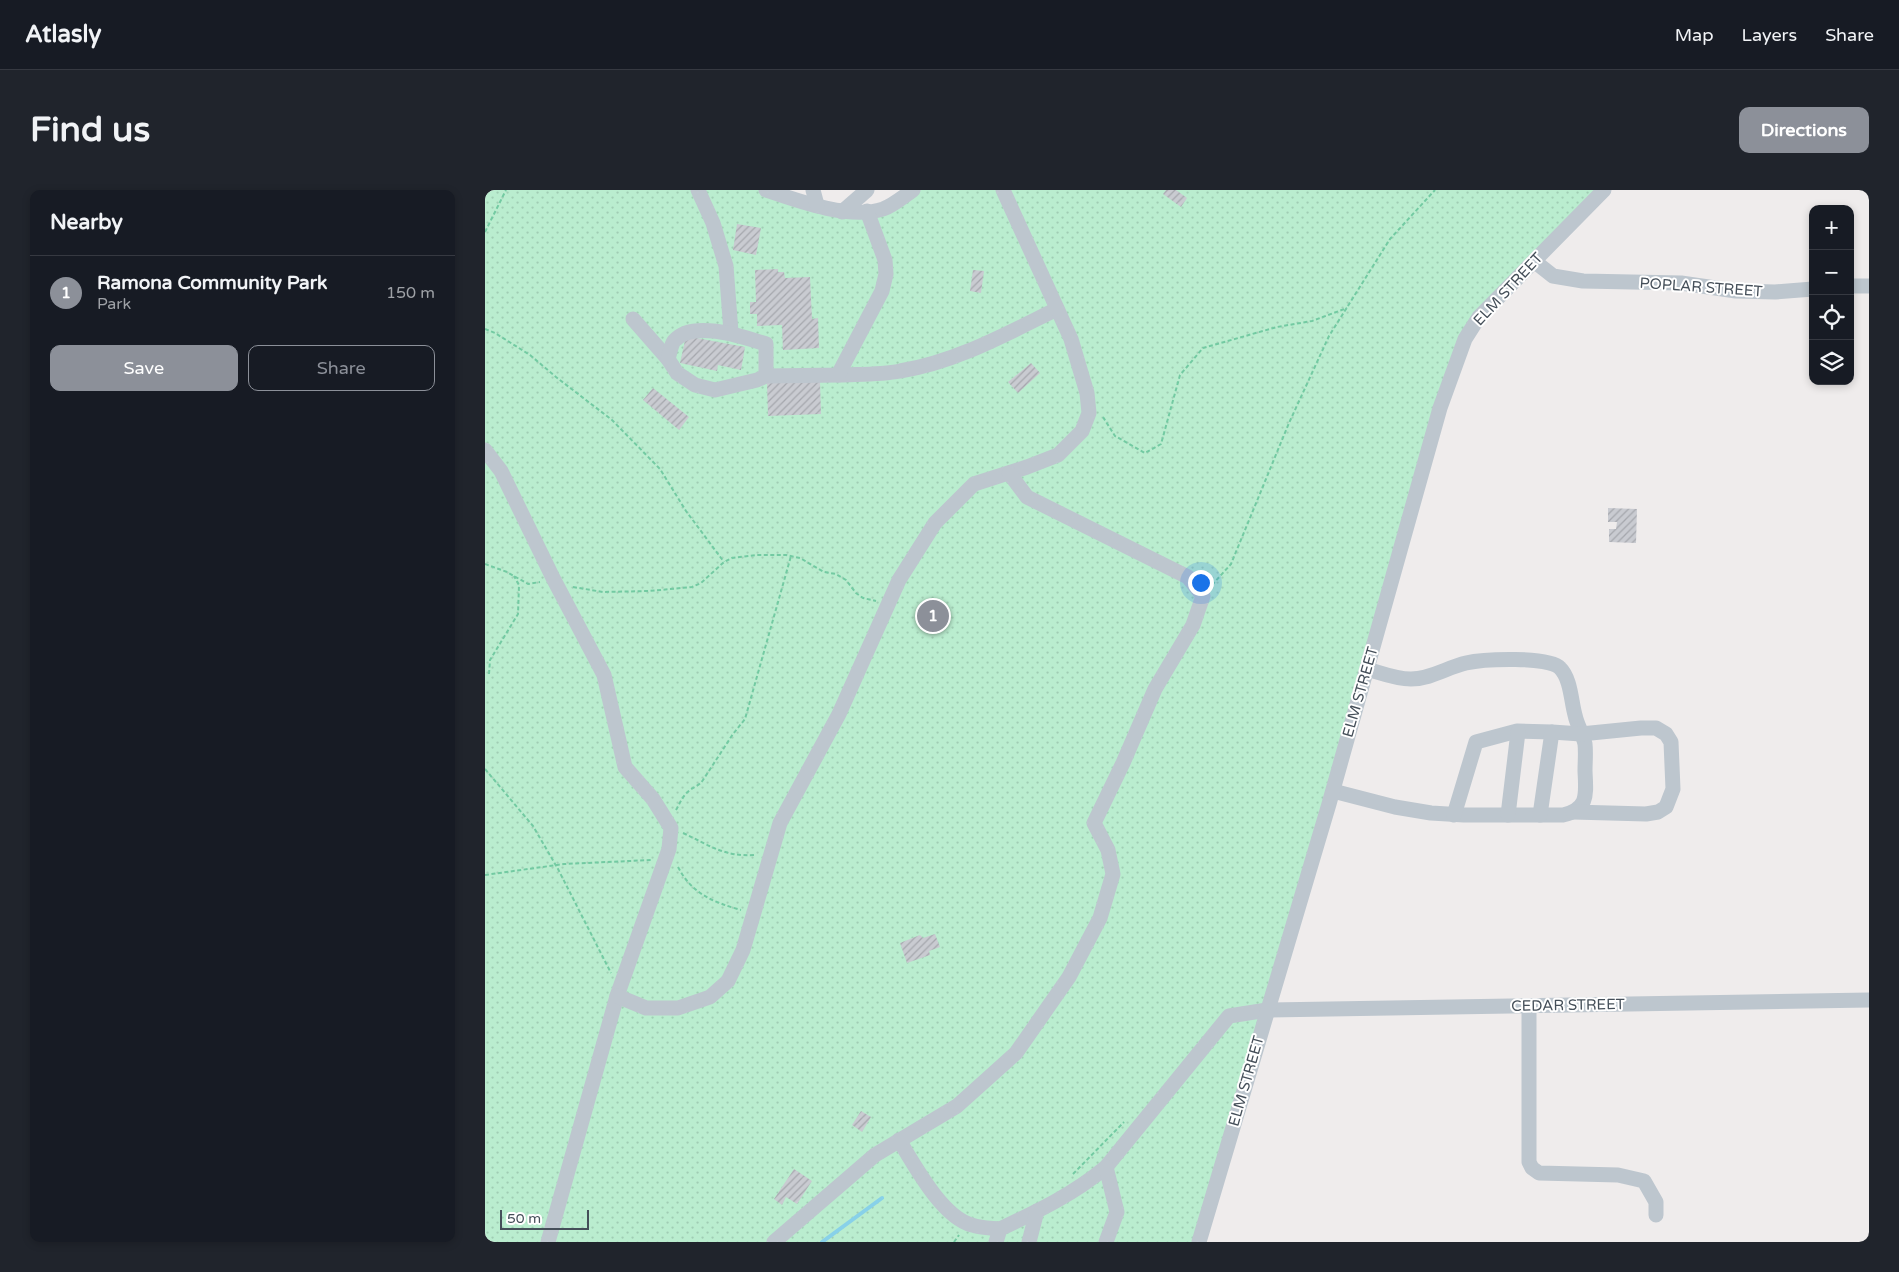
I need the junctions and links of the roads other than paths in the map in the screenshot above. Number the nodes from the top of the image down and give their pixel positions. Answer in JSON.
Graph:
{"nodes":[{"id":1,"x":698,"y":190,"type":"edge"},
{"id":2,"x":766,"y":190,"type":"edge"},
{"id":3,"x":867,"y":190,"type":"edge"},
{"id":4,"x":913,"y":190,"type":"edge"},
{"id":5,"x":1003,"y":190,"type":"edge"},
{"id":6,"x":1604,"y":190,"type":"edge"},
{"id":7,"x":815,"y":197,"type":"edge"},
{"id":8,"x":867,"y":211,"type":"junction"},
{"id":9,"x":842,"y":212,"type":"junction"},
{"id":10,"x":1534,"y":261,"type":"junction"},
{"id":11,"x":1854,"y":286,"type":"edge"},
{"id":12,"x":1869,"y":286,"type":"edge"},
{"id":13,"x":1809,"y":289,"type":"edge"},
{"id":14,"x":1057,"y":309,"type":"junction"},
{"id":15,"x":633,"y":319,"type":"dead end"},
{"id":16,"x":731,"y":332,"type":"junction"},
{"id":17,"x":668,"y":359,"type":"junction"},
{"id":18,"x":838,"y":374,"type":"junction"},
{"id":19,"x":766,"y":376,"type":"junction"},
{"id":20,"x":485,"y":450,"type":"edge"},
{"id":21,"x":1009,"y":473,"type":"junction"},
{"id":22,"x":1367,"y":669,"type":"junction"},
{"id":23,"x":1518,"y":732,"type":"junction"},
{"id":24,"x":1553,"y":732,"type":"junction"},
{"id":25,"x":1581,"y":734,"type":"junction"},
{"id":26,"x":1333,"y":791,"type":"junction"},
{"id":27,"x":1573,"y":812,"type":"junction"},
{"id":28,"x":1454,"y":815,"type":"junction"},
{"id":29,"x":1509,"y":815,"type":"junction"},
{"id":30,"x":1540,"y":815,"type":"junction"},
{"id":31,"x":619,"y":992,"type":"junction"},
{"id":32,"x":1869,"y":1000,"type":"edge"},
{"id":33,"x":1529,"y":1006,"type":"junction"},
{"id":34,"x":1267,"y":1010,"type":"junction"},
{"id":35,"x":899,"y":1140,"type":"junction"},
{"id":36,"x":1107,"y":1167,"type":"junction"},
{"id":37,"x":1037,"y":1211,"type":"junction"},
{"id":38,"x":1656,"y":1215,"type":"dead end"},
{"id":39,"x":998,"y":1235,"type":"edge"},
{"id":40,"x":548,"y":1242,"type":"edge"},
{"id":41,"x":775,"y":1242,"type":"edge"},
{"id":42,"x":1029,"y":1242,"type":"edge"},
{"id":43,"x":1106,"y":1242,"type":"edge"},
{"id":44,"x":1199,"y":1242,"type":"edge"}],
"edges":[{"from":1,"to":16,"type":"street"},
{"from":2,"to":7,"type":"street"},
{"from":3,"to":9,"type":"street"},
{"from":4,"to":8,"type":"street"},
{"from":5,"to":14,"type":"street"},
{"from":6,"to":10,"type":"street","name":"ELM STREET"},
{"from":7,"to":9,"type":"street"},
{"from":8,"to":9,"type":"street"},
{"from":8,"to":18,"type":"street"},
{"from":10,"to":13,"type":"street","name":"POPLAR STREET"},
{"from":10,"to":22,"type":"street","name":"ELM STREET"},
{"from":11,"to":12,"type":"street"},
{"from":14,"to":18,"type":"street"},
{"from":14,"to":21,"type":"street"},
{"from":15,"to":17,"type":"street"},
{"from":16,"to":17,"type":"street"},
{"from":16,"to":19,"type":"street"},
{"from":17,"to":19,"type":"street"},
{"from":18,"to":19,"type":"street"},
{"from":20,"to":31,"type":"street"},
{"from":21,"to":31,"type":"street"},
{"from":21,"to":35,"type":"street"},
{"from":22,"to":25,"type":"street"},
{"from":22,"to":26,"type":"street","name":"ELM STREET"},
{"from":23,"to":24,"type":"street"},
{"from":23,"to":28,"type":"street"},
{"from":23,"to":29,"type":"street"},
{"from":24,"to":25,"type":"street"},
{"from":24,"to":30,"type":"street"},
{"from":25,"to":27,"type":"street"},
{"from":25,"to":27,"type":"street"},
{"from":26,"to":28,"type":"street"},
{"from":26,"to":34,"type":"street","name":"ELM STREET"},
{"from":27,"to":30,"type":"street"},
{"from":28,"to":29,"type":"street"},
{"from":29,"to":30,"type":"street"},
{"from":31,"to":40,"type":"street"},
{"from":32,"to":33,"type":"street","name":"CEDAR STREET"},
{"from":33,"to":34,"type":"street","name":"CEDAR STREET"},
{"from":33,"to":38,"type":"street"},
{"from":34,"to":36,"type":"street","name":"CEDAR STREET"},
{"from":34,"to":44,"type":"street","name":"ELM STREET"},
{"from":35,"to":39,"type":"street"},
{"from":35,"to":41,"type":"street"},
{"from":36,"to":37,"type":"street","name":"CEDAR STREET"},
{"from":36,"to":43,"type":"street"},
{"from":37,"to":39,"type":"street","name":"CEDAR STREET"},
{"from":37,"to":42,"type":"street"}]}
